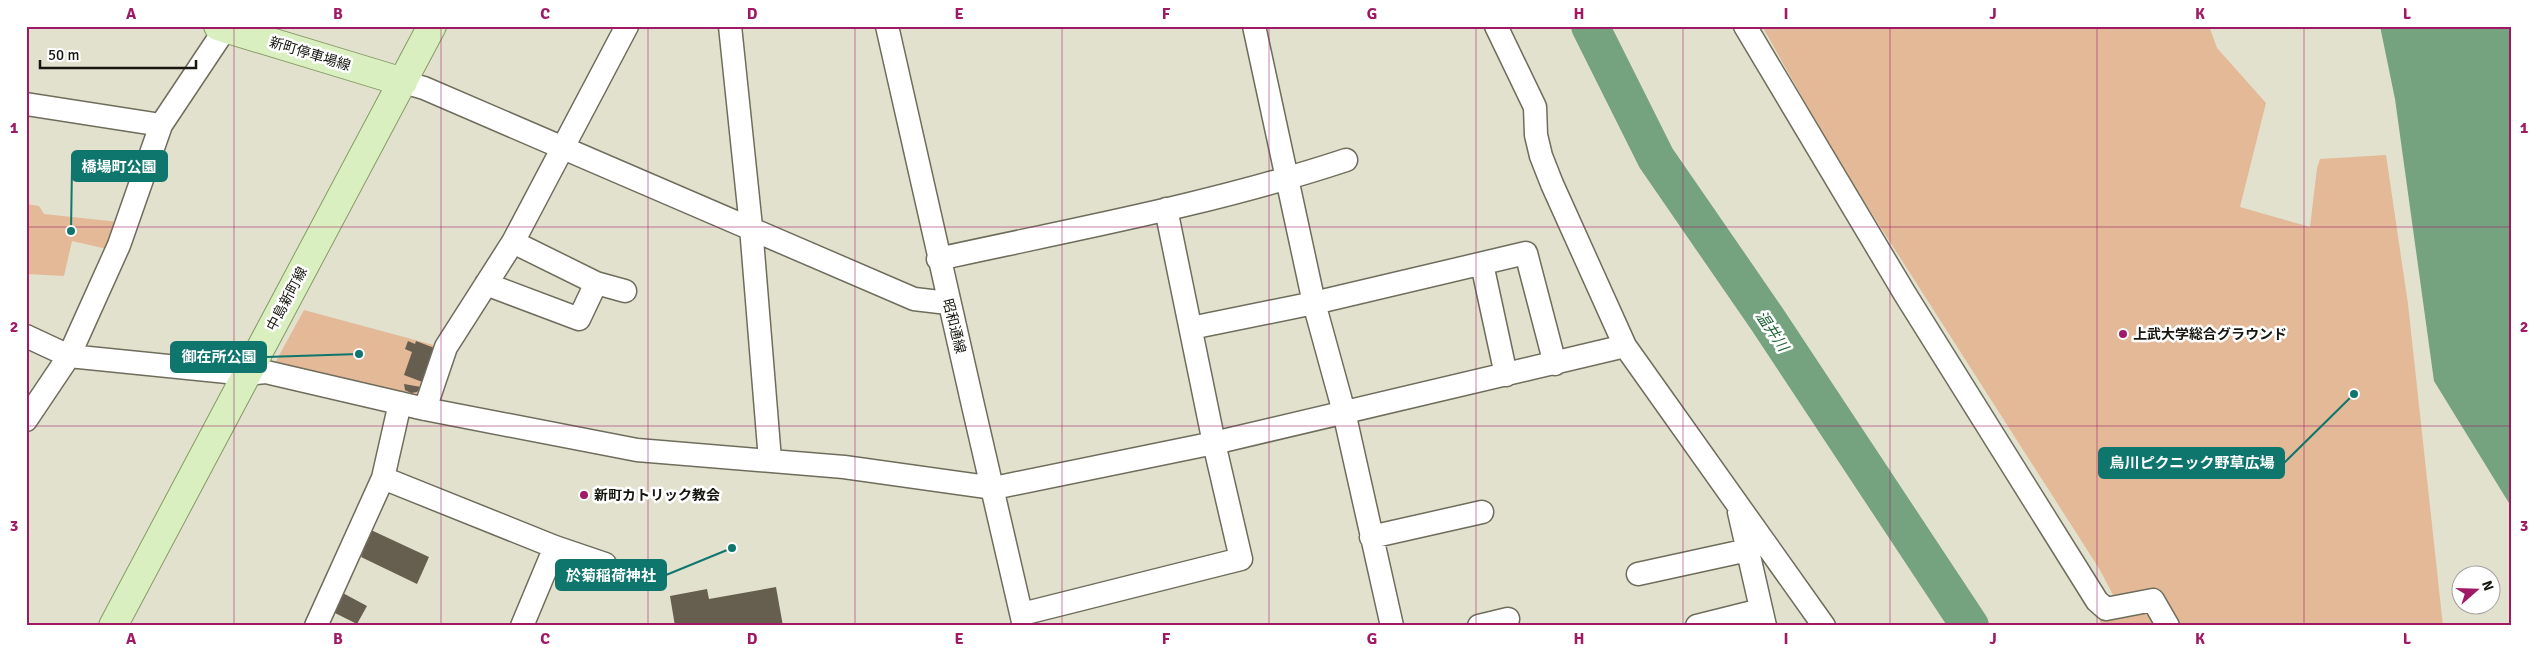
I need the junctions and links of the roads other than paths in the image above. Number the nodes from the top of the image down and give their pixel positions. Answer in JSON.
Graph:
{"nodes":[{"id":1,"x":432,"y":26,"type":"edge"},
{"id":2,"x":627,"y":26,"type":"edge"},
{"id":3,"x":730,"y":26,"type":"edge"},
{"id":4,"x":887,"y":26,"type":"edge"},
{"id":5,"x":1254,"y":26,"type":"edge"},
{"id":6,"x":1496,"y":26,"type":"edge"},
{"id":7,"x":1745,"y":26,"type":"edge"},
{"id":8,"x":224,"y":27,"type":"edge"},
{"id":9,"x":403,"y":82,"type":"junction"},
{"id":10,"x":26,"y":104,"type":"edge"},
{"id":11,"x":161,"y":125,"type":"junction"},
{"id":12,"x":563,"y":148,"type":"junction"},
{"id":13,"x":1346,"y":160,"type":"dead end"},
{"id":14,"x":1289,"y":179,"type":"junction"},
{"id":15,"x":1166,"y":209,"type":"junction"},
{"id":16,"x":751,"y":227,"type":"junction"},
{"id":17,"x":513,"y":242,"type":"junction"},
{"id":18,"x":938,"y":259,"type":"junction"},
{"id":19,"x":1482,"y":264,"type":"junction"},
{"id":20,"x":596,"y":283,"type":"junction"},
{"id":21,"x":486,"y":284,"type":"junction"},
{"id":22,"x":625,"y":291,"type":"dead end"},
{"id":23,"x":948,"y":303,"type":"junction"},
{"id":24,"x":1314,"y":303,"type":"junction"},
{"id":25,"x":1191,"y":328,"type":"junction"},
{"id":26,"x":26,"y":336,"type":"edge"},
{"id":27,"x":1621,"y":336,"type":"junction"},
{"id":28,"x":69,"y":356,"type":"junction"},
{"id":29,"x":1555,"y":364,"type":"junction"},
{"id":30,"x":247,"y":374,"type":"junction"},
{"id":31,"x":1506,"y":375,"type":"junction"},
{"id":32,"x":400,"y":403,"type":"junction"},
{"id":33,"x":425,"y":409,"type":"junction"},
{"id":34,"x":1344,"y":412,"type":"junction"},
{"id":35,"x":26,"y":420,"type":"edge"},
{"id":36,"x":1214,"y":443,"type":"junction"},
{"id":37,"x":770,"y":460,"type":"junction"},
{"id":38,"x":382,"y":478,"type":"junction"},
{"id":39,"x":994,"y":488,"type":"junction"},
{"id":40,"x":1736,"y":501,"type":"junction"},
{"id":41,"x":1482,"y":512,"type":"dead end"},
{"id":42,"x":1371,"y":537,"type":"junction"},
{"id":43,"x":555,"y":547,"type":"junction"},
{"id":44,"x":1748,"y":550,"type":"junction"},
{"id":45,"x":605,"y":564,"type":"dead end"},
{"id":46,"x":1638,"y":574,"type":"dead end"},
{"id":47,"x":1763,"y":618,"type":"edge"},
{"id":48,"x":1508,"y":619,"type":"dead end"},
{"id":49,"x":1023,"y":620,"type":"edge"},
{"id":50,"x":113,"y":626,"type":"edge"},
{"id":51,"x":316,"y":626,"type":"edge"},
{"id":52,"x":522,"y":626,"type":"edge"},
{"id":53,"x":1392,"y":626,"type":"edge"},
{"id":54,"x":1479,"y":626,"type":"edge"},
{"id":55,"x":1697,"y":626,"type":"edge"},
{"id":56,"x":1824,"y":626,"type":"edge"},
{"id":57,"x":2168,"y":626,"type":"edge"}],
"edges":[{"from":1,"to":9,"type":"main road","name":"中島新町線"},
{"from":2,"to":12,"type":"street"},
{"from":3,"to":16,"type":"street"},
{"from":4,"to":18,"type":"street","name":"昭和通線"},
{"from":5,"to":14,"type":"street"},
{"from":6,"to":27,"type":"street"},
{"from":7,"to":57,"type":"street"},
{"from":8,"to":9,"type":"main road","name":"新町停車場線"},
{"from":8,"to":11,"type":"street"},
{"from":9,"to":12,"type":"street"},
{"from":9,"to":30,"type":"main road","name":"中島新町線"},
{"from":10,"to":11,"type":"street"},
{"from":11,"to":28,"type":"street"},
{"from":12,"to":16,"type":"street"},
{"from":12,"to":17,"type":"street"},
{"from":13,"to":14,"type":"street"},
{"from":14,"to":15,"type":"street"},
{"from":14,"to":24,"type":"street"},
{"from":15,"to":18,"type":"street"},
{"from":15,"to":25,"type":"street"},
{"from":16,"to":23,"type":"street"},
{"from":16,"to":37,"type":"street"},
{"from":17,"to":20,"type":"street"},
{"from":17,"to":21,"type":"street"},
{"from":18,"to":23,"type":"street","name":"昭和通線"},
{"from":19,"to":24,"type":"street"},
{"from":19,"to":29,"type":"street"},
{"from":19,"to":31,"type":"street"},
{"from":20,"to":21,"type":"street"},
{"from":20,"to":22,"type":"street"},
{"from":21,"to":33,"type":"street"},
{"from":23,"to":39,"type":"street","name":"昭和通線"},
{"from":24,"to":25,"type":"street"},
{"from":24,"to":34,"type":"street"},
{"from":25,"to":36,"type":"street"},
{"from":26,"to":28,"type":"street"},
{"from":27,"to":29,"type":"street"},
{"from":27,"to":40,"type":"street"},
{"from":28,"to":30,"type":"street"},
{"from":28,"to":35,"type":"street"},
{"from":29,"to":31,"type":"street"},
{"from":30,"to":32,"type":"street"},
{"from":30,"to":50,"type":"main road","name":"中島新町線"},
{"from":31,"to":34,"type":"street"},
{"from":32,"to":33,"type":"street"},
{"from":32,"to":38,"type":"street"},
{"from":33,"to":37,"type":"street"},
{"from":34,"to":36,"type":"street"},
{"from":34,"to":42,"type":"street"},
{"from":36,"to":39,"type":"street"},
{"from":36,"to":49,"type":"street"},
{"from":37,"to":39,"type":"street"},
{"from":38,"to":43,"type":"street"},
{"from":38,"to":51,"type":"street"},
{"from":39,"to":49,"type":"street","name":"昭和通線"},
{"from":40,"to":44,"type":"street"},
{"from":40,"to":56,"type":"street"},
{"from":41,"to":42,"type":"street"},
{"from":42,"to":53,"type":"street"},
{"from":43,"to":45,"type":"street"},
{"from":43,"to":52,"type":"street"},
{"from":44,"to":46,"type":"street"},
{"from":44,"to":47,"type":"street"},
{"from":47,"to":55,"type":"street"},
{"from":48,"to":54,"type":"street"}]}
